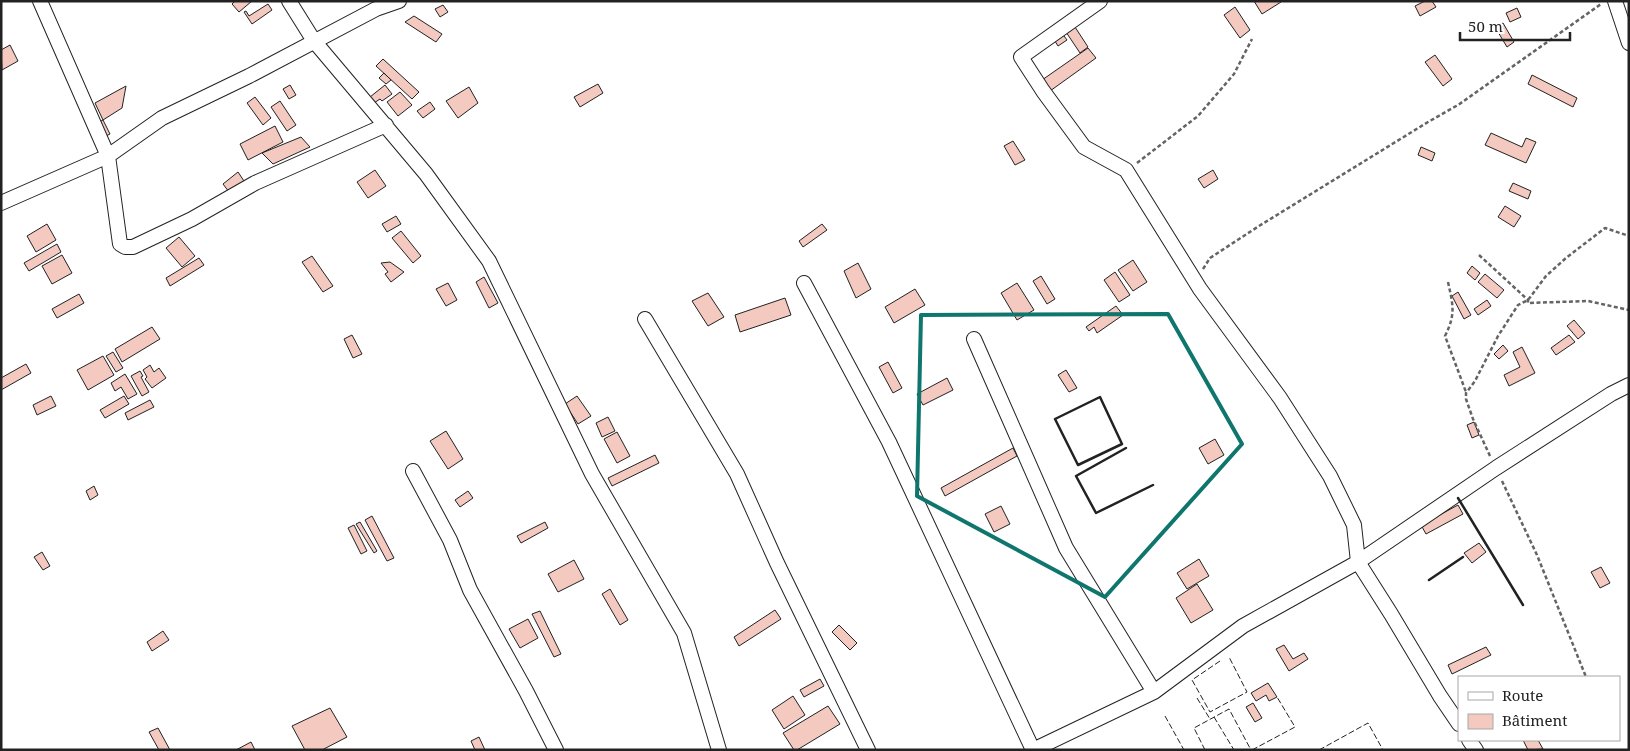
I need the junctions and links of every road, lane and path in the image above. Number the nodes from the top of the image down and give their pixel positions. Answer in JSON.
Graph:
{"nodes":[{"id":1,"x":40,"y":1,"type":"edge"},
{"id":2,"x":290,"y":1,"type":"edge"},
{"id":3,"x":399,"y":1,"type":"edge"},
{"id":4,"x":1100,"y":1,"type":"edge"},
{"id":5,"x":1604,"y":1,"type":"edge"},
{"id":6,"x":1615,"y":1,"type":"edge"},
{"id":7,"x":1252,"y":39,"type":"dead end"},
{"id":8,"x":314,"y":41,"type":"junction"},
{"id":9,"x":1629,"y":43,"type":"edge"},
{"id":10,"x":386,"y":125,"type":"junction"},
{"id":11,"x":108,"y":156,"type":"junction"},
{"id":12,"x":1126,"y":170,"type":"junction"},
{"id":13,"x":1,"y":203,"type":"edge"},
{"id":14,"x":1480,"y":255,"type":"dead end"},
{"id":15,"x":1448,"y":282,"type":"dead end"},
{"id":16,"x":804,"y":283,"type":"dead end"},
{"id":17,"x":1200,"y":289,"type":"junction"},
{"id":18,"x":1629,"y":310,"type":"edge"},
{"id":19,"x":644,"y":318,"type":"dead end"},
{"id":20,"x":974,"y":339,"type":"dead end"},
{"id":21,"x":1629,"y":385,"type":"edge"},
{"id":22,"x":1466,"y":393,"type":"dead end"},
{"id":23,"x":413,"y":471,"type":"dead end"},
{"id":24,"x":1358,"y":562,"type":"junction"},
{"id":25,"x":1154,"y":692,"type":"junction"},
{"id":26,"x":1458,"y":723,"type":"edge"},
{"id":27,"x":556,"y":750,"type":"edge"},
{"id":28,"x":719,"y":750,"type":"edge"},
{"id":29,"x":868,"y":750,"type":"edge"},
{"id":30,"x":1033,"y":750,"type":"edge"}],
"edges":[{"from":1,"to":11,"type":"street"},
{"from":2,"to":8,"type":"street"},
{"from":3,"to":8,"type":"street"},
{"from":4,"to":12,"type":"street"},
{"from":5,"to":17,"type":"path"},
{"from":6,"to":9,"type":"street"},
{"from":7,"to":12,"type":"path"},
{"from":8,"to":10,"type":"street"},
{"from":8,"to":11,"type":"street"},
{"from":10,"to":11,"type":"street"},
{"from":10,"to":28,"type":"street"},
{"from":11,"to":13,"type":"street"},
{"from":12,"to":17,"type":"street"},
{"from":14,"to":18,"type":"path"},
{"from":15,"to":22,"type":"path"},
{"from":16,"to":30,"type":"street"},
{"from":17,"to":24,"type":"street"},
{"from":19,"to":29,"type":"street"},
{"from":20,"to":25,"type":"street"},
{"from":21,"to":24,"type":"street"},
{"from":23,"to":27,"type":"street"},
{"from":24,"to":25,"type":"street"},
{"from":24,"to":26,"type":"street"},
{"from":25,"to":30,"type":"street"}]}
